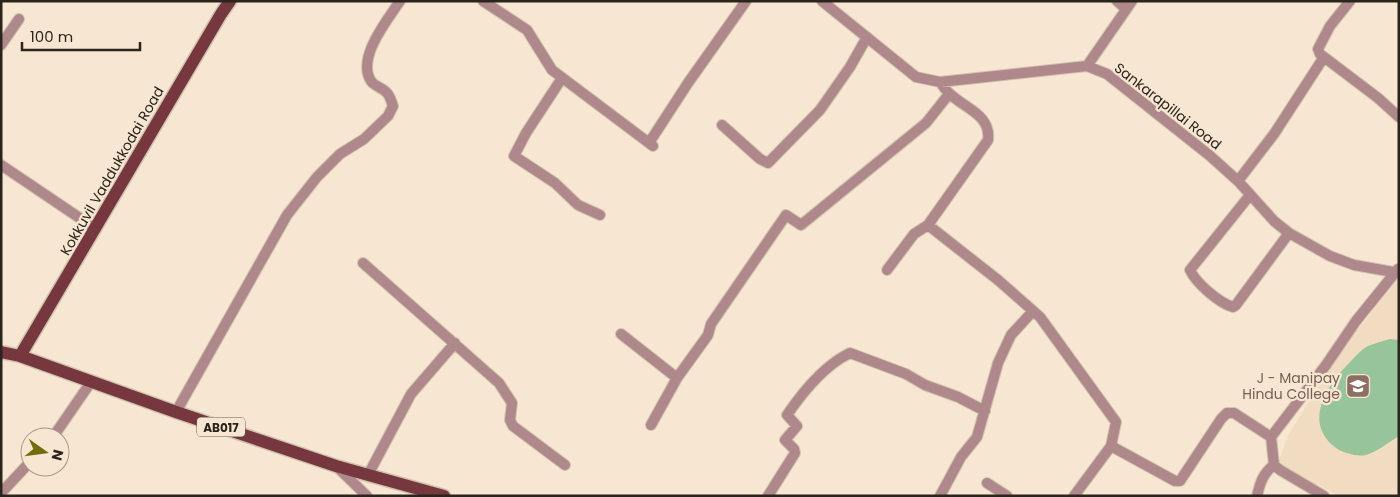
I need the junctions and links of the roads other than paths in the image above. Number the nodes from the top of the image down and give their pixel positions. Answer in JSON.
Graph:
{"nodes":[{"id":1,"x":230,"y":1,"type":"edge"},
{"id":2,"x":400,"y":1,"type":"edge"},
{"id":3,"x":484,"y":1,"type":"edge"},
{"id":4,"x":746,"y":1,"type":"edge"},
{"id":5,"x":822,"y":1,"type":"edge"},
{"id":6,"x":1117,"y":1,"type":"edge"},
{"id":7,"x":1350,"y":1,"type":"edge"},
{"id":8,"x":1129,"y":5,"type":"edge"},
{"id":9,"x":19,"y":19,"type":"dead end"},
{"id":10,"x":867,"y":37,"type":"junction"},
{"id":11,"x":1,"y":45,"type":"edge"},
{"id":12,"x":1324,"y":57,"type":"junction"},
{"id":13,"x":1088,"y":66,"type":"junction"},
{"id":14,"x":562,"y":78,"type":"junction"},
{"id":15,"x":940,"y":82,"type":"junction"},
{"id":16,"x":949,"y":94,"type":"junction"},
{"id":17,"x":1399,"y":117,"type":"edge"},
{"id":18,"x":722,"y":125,"type":"dead end"},
{"id":19,"x":1,"y":165,"type":"edge"},
{"id":20,"x":1238,"y":181,"type":"junction"},
{"id":21,"x":1250,"y":195,"type":"junction"},
{"id":22,"x":600,"y":215,"type":"dead end"},
{"id":23,"x":928,"y":225,"type":"junction"},
{"id":24,"x":96,"y":229,"type":"junction"},
{"id":25,"x":1289,"y":233,"type":"junction"},
{"id":26,"x":363,"y":263,"type":"dead end"},
{"id":27,"x":887,"y":270,"type":"dead end"},
{"id":28,"x":1398,"y":271,"type":"edge"},
{"id":29,"x":1033,"y":311,"type":"junction"},
{"id":30,"x":621,"y":334,"type":"dead end"},
{"id":31,"x":455,"y":344,"type":"junction"},
{"id":32,"x":1,"y":352,"type":"edge"},
{"id":33,"x":20,"y":356,"type":"junction"},
{"id":34,"x":676,"y":378,"type":"junction"},
{"id":35,"x":91,"y":382,"type":"junction"},
{"id":36,"x":985,"y":411,"type":"junction"},
{"id":37,"x":176,"y":412,"type":"junction"},
{"id":38,"x":651,"y":425,"type":"dead end"},
{"id":39,"x":60,"y":427,"type":"edge"},
{"id":40,"x":1271,"y":437,"type":"junction"},
{"id":41,"x":1112,"y":446,"type":"junction"},
{"id":42,"x":565,"y":465,"type":"dead end"},
{"id":43,"x":1274,"y":465,"type":"junction"},
{"id":44,"x":336,"y":466,"type":"junction"},
{"id":45,"x":20,"y":473,"type":"edge"},
{"id":46,"x":368,"y":475,"type":"junction"},
{"id":47,"x":987,"y":483,"type":"dead end"},
{"id":48,"x":1,"y":493,"type":"edge"},
{"id":49,"x":367,"y":496,"type":"edge"},
{"id":50,"x":444,"y":496,"type":"edge"},
{"id":51,"x":768,"y":496,"type":"edge"},
{"id":52,"x":940,"y":496,"type":"edge"},
{"id":53,"x":1007,"y":496,"type":"edge"},
{"id":54,"x":1074,"y":496,"type":"edge"},
{"id":55,"x":1257,"y":496,"type":"edge"},
{"id":56,"x":1324,"y":496,"type":"edge"}],
"edges":[{"from":1,"to":24,"type":"main road","name":"Kokkuvil Vaddukkodai Road"},
{"from":2,"to":37,"type":"street"},
{"from":3,"to":14,"type":"street"},
{"from":4,"to":14,"type":"street"},
{"from":5,"to":10,"type":"street"},
{"from":6,"to":8,"type":"street"},
{"from":7,"to":12,"type":"street"},
{"from":8,"to":13,"type":"street"},
{"from":9,"to":11,"type":"street"},
{"from":10,"to":15,"type":"street"},
{"from":10,"to":18,"type":"street"},
{"from":12,"to":17,"type":"street"},
{"from":12,"to":20,"type":"street"},
{"from":13,"to":15,"type":"street"},
{"from":13,"to":20,"type":"street","name":"Sankarapillai Road"},
{"from":14,"to":22,"type":"street"},
{"from":15,"to":16,"type":"street"},
{"from":16,"to":23,"type":"street"},
{"from":16,"to":34,"type":"street"},
{"from":19,"to":24,"type":"street"},
{"from":20,"to":21,"type":"street","name":"Sankarapillai Road"},
{"from":21,"to":25,"type":"street","name":"Sankarapillai Road"},
{"from":21,"to":25,"type":"street"},
{"from":23,"to":27,"type":"street"},
{"from":23,"to":29,"type":"street"},
{"from":24,"to":33,"type":"main road","name":"Kokkuvil Vaddukkodai Road"},
{"from":25,"to":28,"type":"street","name":"Sankarapillai Road"},
{"from":26,"to":31,"type":"street"},
{"from":28,"to":40,"type":"street"},
{"from":29,"to":36,"type":"street"},
{"from":29,"to":41,"type":"street"},
{"from":30,"to":34,"type":"street"},
{"from":31,"to":42,"type":"street"},
{"from":31,"to":46,"type":"street"},
{"from":32,"to":33,"type":"main road","number":"AB017"},
{"from":33,"to":35,"type":"main road","number":"AB017"},
{"from":34,"to":38,"type":"street"},
{"from":35,"to":37,"type":"main road","number":"AB017"},
{"from":35,"to":39,"type":"street"},
{"from":36,"to":51,"type":"street"},
{"from":36,"to":52,"type":"street"},
{"from":37,"to":44,"type":"main road","number":"AB017"},
{"from":40,"to":41,"type":"street"},
{"from":40,"to":43,"type":"street"},
{"from":41,"to":54,"type":"street"},
{"from":43,"to":55,"type":"street"},
{"from":43,"to":56,"type":"street"},
{"from":44,"to":46,"type":"main road","number":"AB017"},
{"from":44,"to":49,"type":"street"},
{"from":45,"to":48,"type":"street"},
{"from":46,"to":50,"type":"main road","number":"AB017"},
{"from":47,"to":53,"type":"street"}]}
